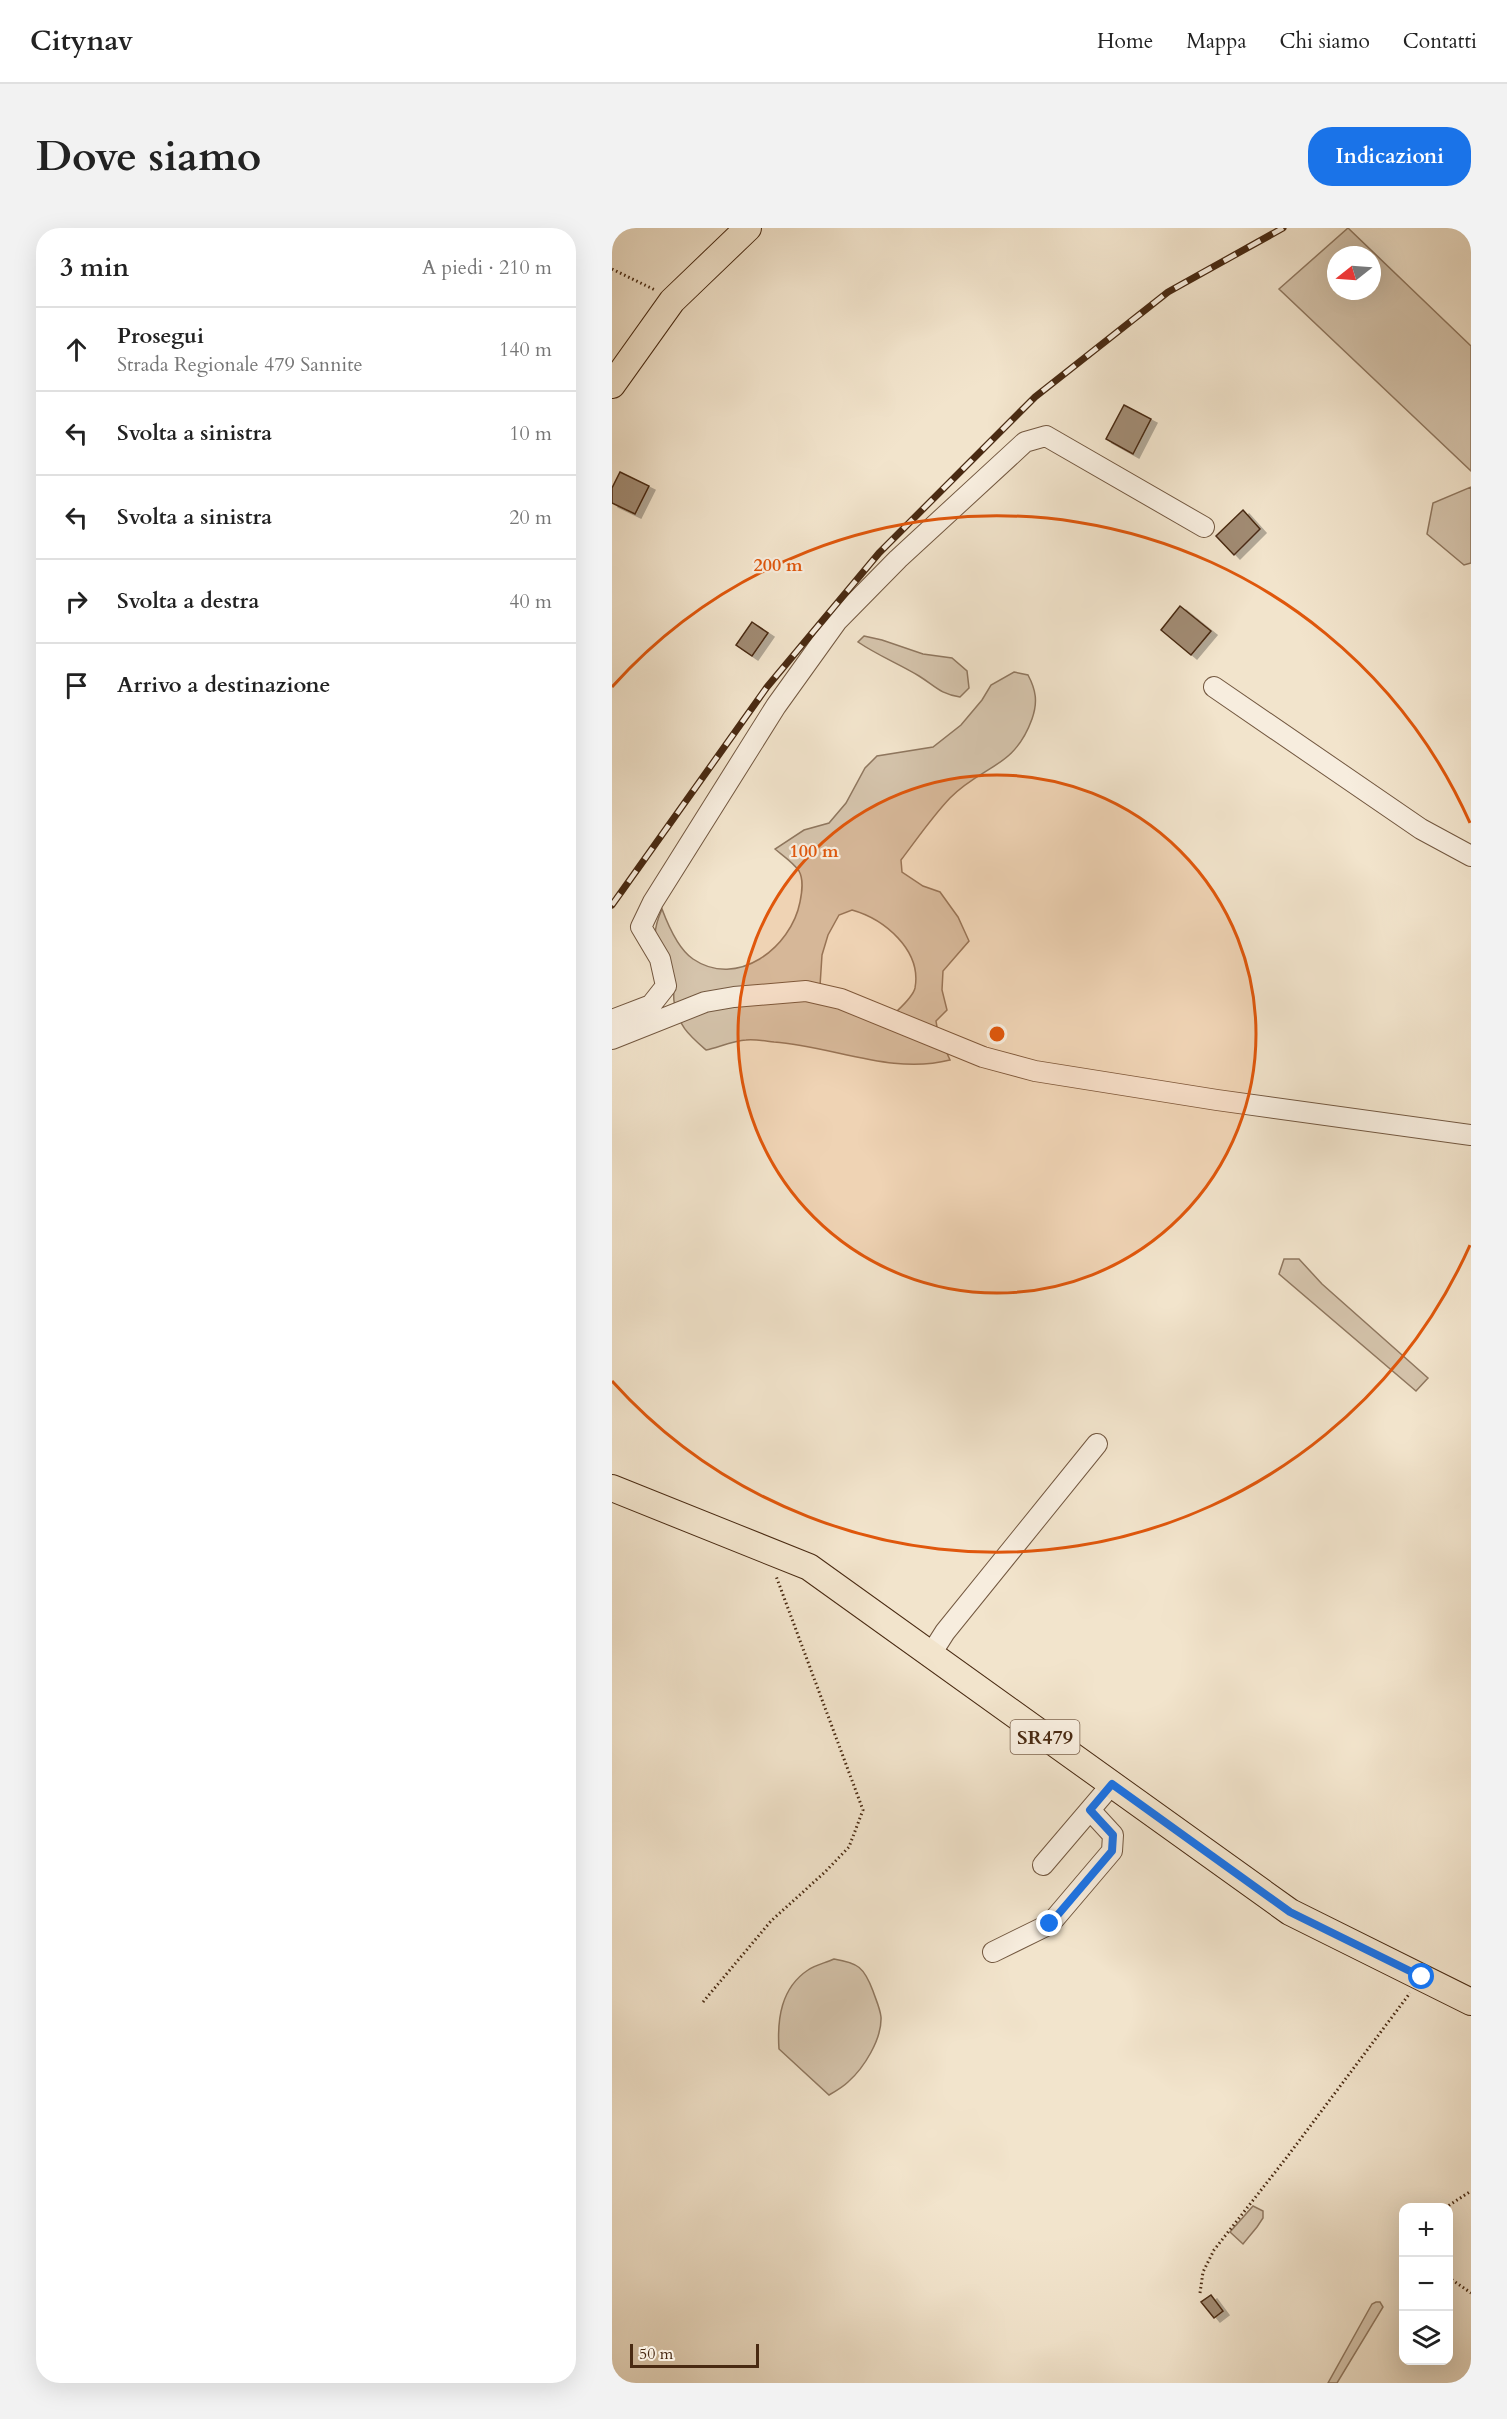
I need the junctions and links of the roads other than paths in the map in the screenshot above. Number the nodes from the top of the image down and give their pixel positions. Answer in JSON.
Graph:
{"nodes":[{"id":1,"x":748,"y":228,"type":"edge"},
{"id":2,"x":612,"y":385,"type":"edge"},
{"id":3,"x":1204,"y":527,"type":"dead end"},
{"id":4,"x":1214,"y":687,"type":"dead end"},
{"id":5,"x":1471,"y":856,"type":"edge"},
{"id":6,"x":612,"y":1020,"type":"edge"},
{"id":7,"x":612,"y":1039,"type":"edge"},
{"id":8,"x":1471,"y":1135,"type":"edge"},
{"id":9,"x":1097,"y":1444,"type":"dead end"},
{"id":10,"x":612,"y":1488,"type":"edge"},
{"id":11,"x":931,"y":1654,"type":"junction"},
{"id":12,"x":1112,"y":1784,"type":"junction"},
{"id":13,"x":1090,"y":1810,"type":"junction"},
{"id":14,"x":1043,"y":1865,"type":"dead end"},
{"id":15,"x":993,"y":1952,"type":"dead end"},
{"id":16,"x":1471,"y":2001,"type":"edge"}],
"edges":[{"from":1,"to":2,"type":"main road"},
{"from":3,"to":6,"type":"street"},
{"from":4,"to":5,"type":"street"},
{"from":7,"to":8,"type":"street"},
{"from":9,"to":11,"type":"street"},
{"from":10,"to":11,"type":"main road","number":"SR479"},
{"from":11,"to":12,"type":"main road","number":"SR479"},
{"from":12,"to":13,"type":"street"},
{"from":12,"to":16,"type":"main road","number":"SR479"},
{"from":13,"to":14,"type":"street"},
{"from":13,"to":15,"type":"street"}]}
